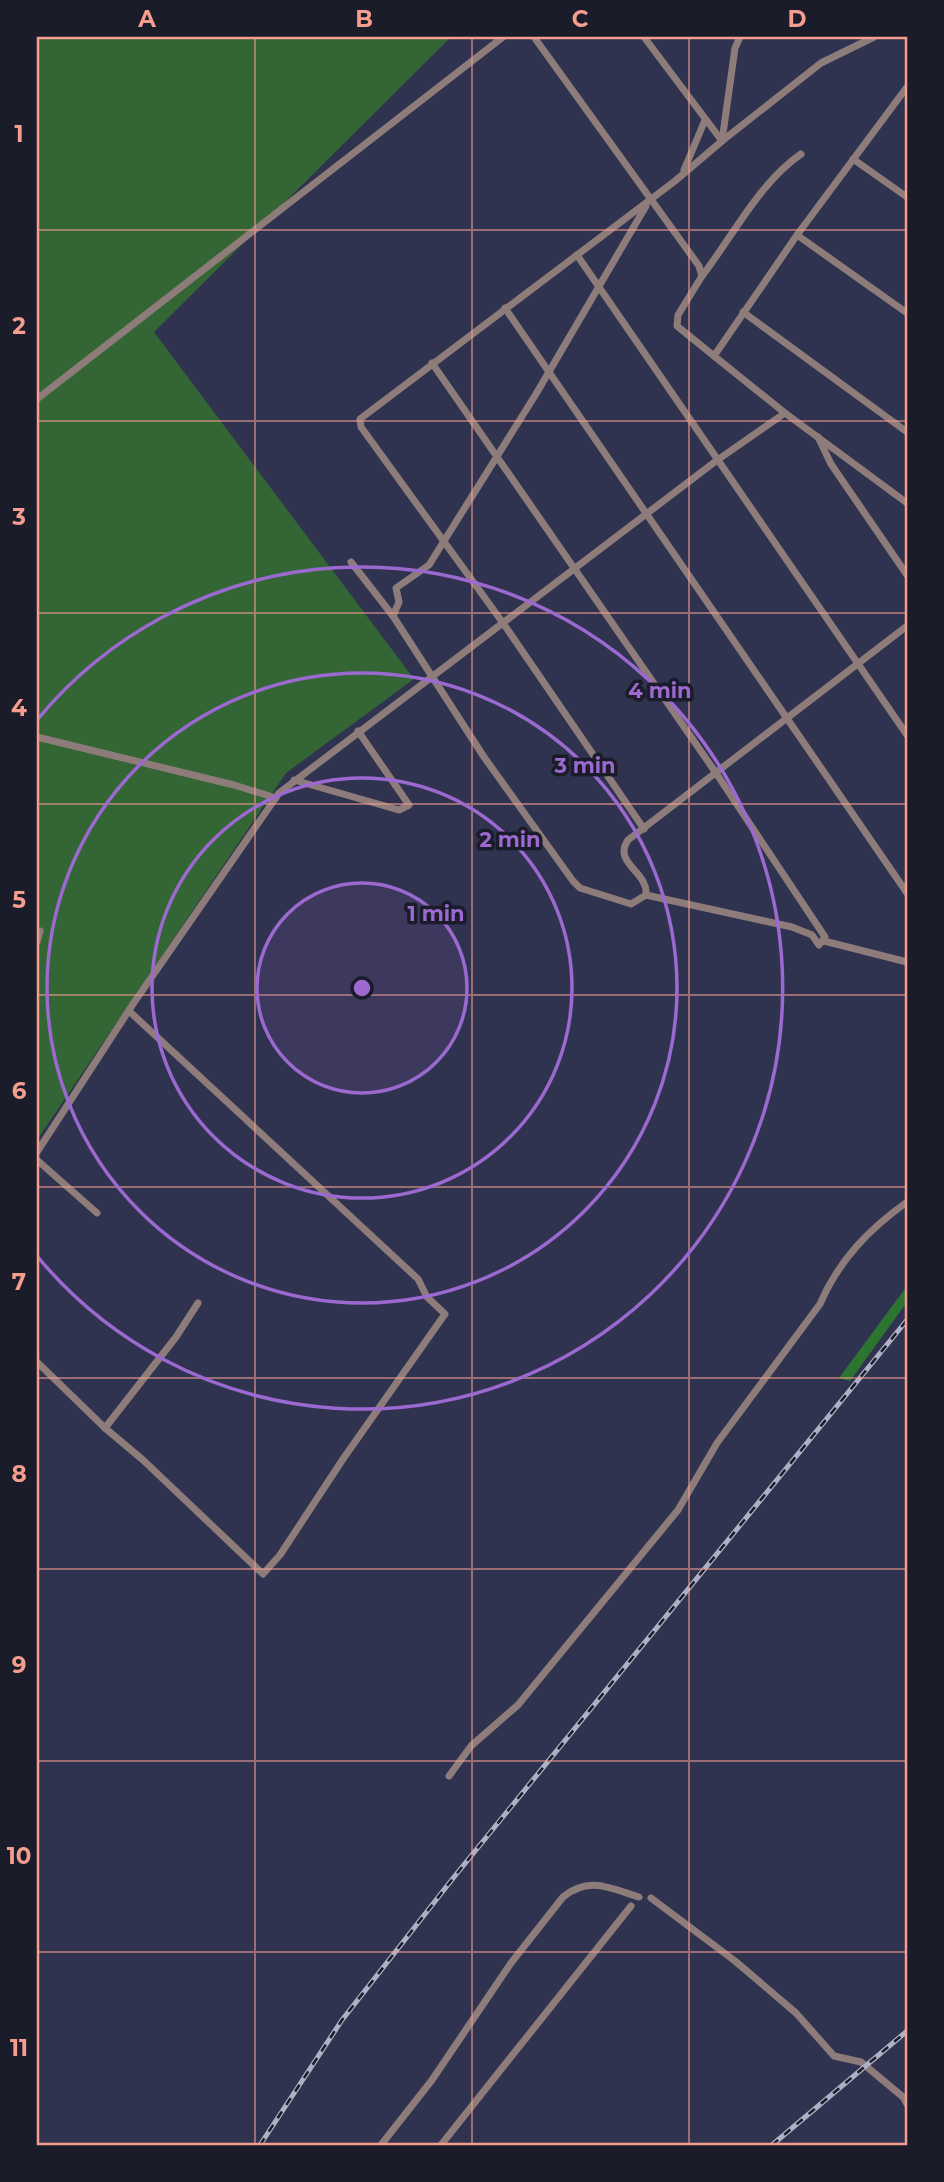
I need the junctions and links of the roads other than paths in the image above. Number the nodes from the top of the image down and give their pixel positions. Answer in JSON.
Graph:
{"nodes":[{"id":1,"x":503,"y":37,"type":"edge"},
{"id":2,"x":534,"y":37,"type":"edge"},
{"id":3,"x":644,"y":37,"type":"edge"},
{"id":4,"x":740,"y":37,"type":"edge"},
{"id":5,"x":874,"y":37,"type":"edge"},
{"id":6,"x":907,"y":87,"type":"edge"},
{"id":7,"x":705,"y":120,"type":"junction"},
{"id":8,"x":722,"y":141,"type":"junction"},
{"id":9,"x":800,"y":154,"type":"dead end"},
{"id":10,"x":853,"y":159,"type":"junction"},
{"id":11,"x":682,"y":174,"type":"junction"},
{"id":12,"x":907,"y":197,"type":"edge"},
{"id":13,"x":649,"y":201,"type":"junction"},
{"id":14,"x":797,"y":235,"type":"junction"},
{"id":15,"x":577,"y":255,"type":"junction"},
{"id":16,"x":702,"y":276,"type":"junction"},
{"id":17,"x":599,"y":287,"type":"junction"},
{"id":18,"x":505,"y":308,"type":"junction"},
{"id":19,"x":743,"y":312,"type":"junction"},
{"id":20,"x":907,"y":313,"type":"edge"},
{"id":21,"x":715,"y":356,"type":"junction"},
{"id":22,"x":432,"y":363,"type":"junction"},
{"id":23,"x":549,"y":373,"type":"junction"},
{"id":24,"x":37,"y":399,"type":"edge"},
{"id":25,"x":785,"y":413,"type":"junction"},
{"id":26,"x":907,"y":432,"type":"edge"},
{"id":27,"x":818,"y":436,"type":"junction"},
{"id":28,"x":496,"y":458,"type":"junction"},
{"id":29,"x":716,"y":461,"type":"junction"},
{"id":30,"x":906,"y":499,"type":"edge"},
{"id":31,"x":646,"y":514,"type":"junction"},
{"id":32,"x":444,"y":541,"type":"junction"},
{"id":33,"x":351,"y":562,"type":"dead end"},
{"id":34,"x":573,"y":569,"type":"junction"},
{"id":35,"x":907,"y":575,"type":"edge"},
{"id":36,"x":393,"y":616,"type":"junction"},
{"id":37,"x":503,"y":623,"type":"junction"},
{"id":38,"x":907,"y":626,"type":"edge"},
{"id":39,"x":857,"y":664,"type":"junction"},
{"id":40,"x":430,"y":678,"type":"junction"},
{"id":41,"x":785,"y":719,"type":"junction"},
{"id":42,"x":358,"y":731,"type":"junction"},
{"id":43,"x":907,"y":735,"type":"edge"},
{"id":44,"x":37,"y":737,"type":"edge"},
{"id":45,"x":716,"y":773,"type":"junction"},
{"id":46,"x":294,"y":780,"type":"junction"},
{"id":47,"x":276,"y":798,"type":"junction"},
{"id":48,"x":644,"y":829,"type":"junction"},
{"id":49,"x":907,"y":893,"type":"edge"},
{"id":50,"x":646,"y":895,"type":"junction"},
{"id":51,"x":40,"y":931,"type":"dead end"},
{"id":52,"x":824,"y":941,"type":"junction"},
{"id":53,"x":37,"y":942,"type":"edge"},
{"id":54,"x":907,"y":961,"type":"edge"},
{"id":55,"x":129,"y":1011,"type":"junction"},
{"id":56,"x":37,"y":1152,"type":"edge"},
{"id":57,"x":37,"y":1160,"type":"edge"},
{"id":58,"x":907,"y":1202,"type":"edge"},
{"id":59,"x":97,"y":1213,"type":"dead end"},
{"id":60,"x":198,"y":1303,"type":"dead end"},
{"id":61,"x":37,"y":1362,"type":"edge"},
{"id":62,"x":105,"y":1428,"type":"junction"},
{"id":63,"x":449,"y":1776,"type":"dead end"},
{"id":64,"x":639,"y":1897,"type":"dead end"},
{"id":65,"x":651,"y":1898,"type":"dead end"},
{"id":66,"x":631,"y":1906,"type":"dead end"},
{"id":67,"x":907,"y":2105,"type":"edge"},
{"id":68,"x":381,"y":2145,"type":"edge"},
{"id":69,"x":441,"y":2145,"type":"edge"}],
"edges":[{"from":1,"to":24,"type":"street"},
{"from":2,"to":13,"type":"street"},
{"from":3,"to":7,"type":"street"},
{"from":4,"to":8,"type":"street"},
{"from":5,"to":8,"type":"street"},
{"from":6,"to":10,"type":"street"},
{"from":7,"to":8,"type":"street"},
{"from":7,"to":11,"type":"street"},
{"from":8,"to":11,"type":"street"},
{"from":9,"to":16,"type":"street"},
{"from":10,"to":12,"type":"street"},
{"from":10,"to":14,"type":"street"},
{"from":11,"to":13,"type":"street"},
{"from":13,"to":15,"type":"street"},
{"from":13,"to":16,"type":"street"},
{"from":13,"to":17,"type":"street"},
{"from":14,"to":19,"type":"street"},
{"from":14,"to":20,"type":"street"},
{"from":15,"to":17,"type":"street"},
{"from":15,"to":18,"type":"street"},
{"from":16,"to":21,"type":"street"},
{"from":17,"to":23,"type":"street"},
{"from":17,"to":29,"type":"street"},
{"from":18,"to":22,"type":"street"},
{"from":18,"to":23,"type":"street"},
{"from":19,"to":21,"type":"street"},
{"from":19,"to":26,"type":"street"},
{"from":21,"to":25,"type":"street"},
{"from":22,"to":28,"type":"street"},
{"from":22,"to":32,"type":"street"},
{"from":23,"to":28,"type":"street"},
{"from":23,"to":31,"type":"street"},
{"from":25,"to":27,"type":"street"},
{"from":25,"to":29,"type":"street"},
{"from":27,"to":30,"type":"street"},
{"from":27,"to":35,"type":"street"},
{"from":28,"to":32,"type":"street"},
{"from":28,"to":34,"type":"street"},
{"from":29,"to":31,"type":"street"},
{"from":29,"to":39,"type":"street"},
{"from":31,"to":34,"type":"street"},
{"from":31,"to":41,"type":"street"},
{"from":32,"to":36,"type":"street"},
{"from":32,"to":37,"type":"street"},
{"from":33,"to":36,"type":"street"},
{"from":34,"to":37,"type":"street"},
{"from":34,"to":45,"type":"street"},
{"from":36,"to":40,"type":"street"},
{"from":37,"to":40,"type":"street"},
{"from":37,"to":48,"type":"street"},
{"from":38,"to":39,"type":"street"},
{"from":39,"to":41,"type":"street"},
{"from":39,"to":43,"type":"street"},
{"from":40,"to":42,"type":"street"},
{"from":40,"to":50,"type":"street"},
{"from":41,"to":45,"type":"street"},
{"from":41,"to":49,"type":"street"},
{"from":42,"to":46,"type":"street"},
{"from":42,"to":46,"type":"street"},
{"from":44,"to":47,"type":"street"},
{"from":45,"to":48,"type":"street"},
{"from":45,"to":52,"type":"street"},
{"from":46,"to":47,"type":"street"},
{"from":47,"to":55,"type":"street"},
{"from":48,"to":50,"type":"street"},
{"from":50,"to":52,"type":"street"},
{"from":51,"to":53,"type":"street"},
{"from":52,"to":54,"type":"street"},
{"from":55,"to":56,"type":"street"},
{"from":55,"to":62,"type":"street"},
{"from":57,"to":59,"type":"street"},
{"from":58,"to":63,"type":"street"},
{"from":60,"to":62,"type":"street"},
{"from":61,"to":62,"type":"street"},
{"from":64,"to":68,"type":"street"},
{"from":65,"to":67,"type":"street"},
{"from":66,"to":69,"type":"street"}]}
